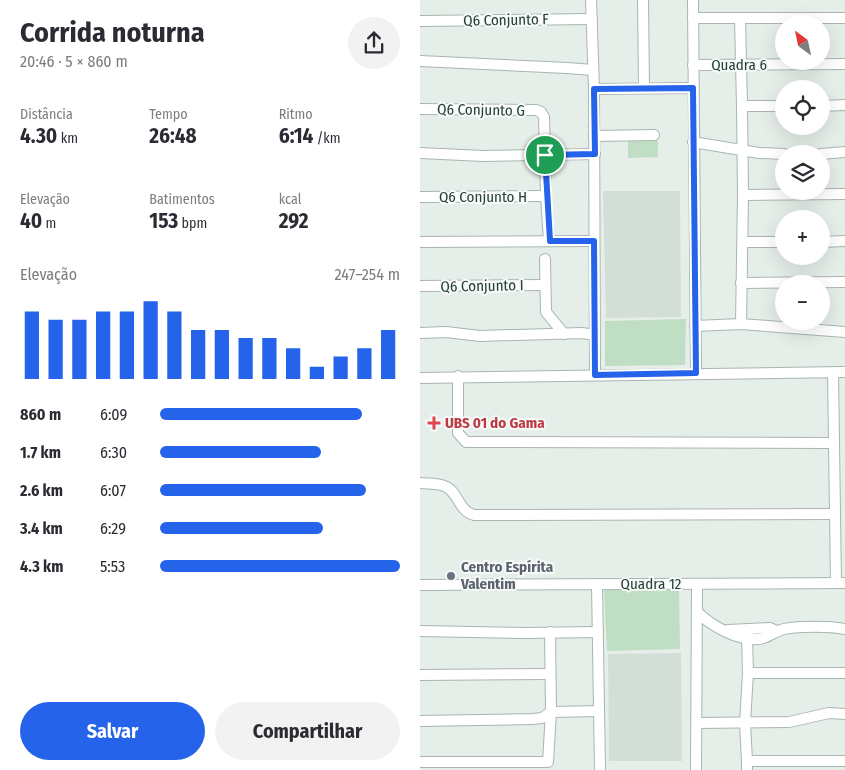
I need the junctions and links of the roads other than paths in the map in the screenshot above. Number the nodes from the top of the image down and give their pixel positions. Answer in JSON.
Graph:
{"nodes":[{"id":1,"x":591,"y":0,"type":"edge"},
{"id":2,"x":643,"y":0,"type":"edge"},
{"id":3,"x":693,"y":0,"type":"edge"},
{"id":4,"x":694,"y":18,"type":"junction"},
{"id":5,"x":740,"y":18,"type":"junction"},
{"id":6,"x":845,"y":18,"type":"edge"},
{"id":7,"x":592,"y":19,"type":"junction"},
{"id":8,"x":420,"y":21,"type":"edge"},
{"id":9,"x":420,"y":61,"type":"edge"},
{"id":10,"x":845,"y":64,"type":"edge"},
{"id":11,"x":693,"y":65,"type":"junction"},
{"id":12,"x":742,"y":65,"type":"junction"},
{"id":13,"x":593,"y":70,"type":"junction"},
{"id":14,"x":644,"y":88,"type":"junction"},
{"id":15,"x":693,"y":88,"type":"junction"},
{"id":16,"x":594,"y":89,"type":"junction"},
{"id":17,"x":742,"y":106,"type":"junction"},
{"id":18,"x":775,"y":106,"type":"edge"},
{"id":19,"x":830,"y":106,"type":"edge"},
{"id":20,"x":845,"y":106,"type":"edge"},
{"id":21,"x":420,"y":109,"type":"edge"},
{"id":22,"x":594,"y":136,"type":"junction"},
{"id":23,"x":654,"y":136,"type":"dead end"},
{"id":24,"x":693,"y":142,"type":"junction"},
{"id":25,"x":724,"y":148,"type":"junction"},
{"id":26,"x":742,"y":150,"type":"junction"},
{"id":27,"x":420,"y":152,"type":"edge"},
{"id":28,"x":845,"y":152,"type":"edge"},
{"id":29,"x":830,"y":153,"type":"edge"},
{"id":30,"x":595,"y":154,"type":"junction"},
{"id":31,"x":775,"y":154,"type":"edge"},
{"id":32,"x":545,"y":155,"type":"junction"},
{"id":33,"x":742,"y":163,"type":"junction"},
{"id":34,"x":845,"y":194,"type":"edge"},
{"id":35,"x":743,"y":195,"type":"junction"},
{"id":36,"x":546,"y":196,"type":"junction"},
{"id":37,"x":420,"y":197,"type":"edge"},
{"id":38,"x":550,"y":241,"type":"junction"},
{"id":39,"x":594,"y":241,"type":"junction"},
{"id":40,"x":420,"y":242,"type":"edge"},
{"id":41,"x":743,"y":242,"type":"junction"},
{"id":42,"x":775,"y":242,"type":"edge"},
{"id":43,"x":830,"y":242,"type":"edge"},
{"id":44,"x":845,"y":242,"type":"edge"},
{"id":45,"x":545,"y":259,"type":"dead end"},
{"id":46,"x":845,"y":282,"type":"edge"},
{"id":47,"x":742,"y":284,"type":"junction"},
{"id":48,"x":544,"y":285,"type":"junction"},
{"id":49,"x":420,"y":286,"type":"edge"},
{"id":50,"x":741,"y":324,"type":"junction"},
{"id":51,"x":695,"y":326,"type":"junction"},
{"id":52,"x":845,"y":332,"type":"edge"},
{"id":53,"x":420,"y":333,"type":"edge"},
{"id":54,"x":564,"y":334,"type":"junction"},
{"id":55,"x":595,"y":335,"type":"junction"},
{"id":56,"x":833,"y":372,"type":"junction"},
{"id":57,"x":845,"y":372,"type":"edge"},
{"id":58,"x":696,"y":373,"type":"junction"},
{"id":59,"x":595,"y":375,"type":"junction"},
{"id":60,"x":458,"y":376,"type":"junction"},
{"id":61,"x":420,"y":378,"type":"edge"},
{"id":62,"x":834,"y":443,"type":"junction"},
{"id":63,"x":420,"y":483,"type":"edge"},
{"id":64,"x":835,"y":514,"type":"junction"},
{"id":65,"x":840,"y":583,"type":"edge"},
{"id":66,"x":597,"y":584,"type":"junction"},
{"id":67,"x":697,"y":584,"type":"junction"},
{"id":68,"x":420,"y":585,"type":"edge"},
{"id":69,"x":697,"y":612,"type":"junction"},
{"id":70,"x":845,"y":629,"type":"edge"},
{"id":71,"x":722,"y":630,"type":"junction"},
{"id":72,"x":420,"y":631,"type":"edge"},
{"id":73,"x":777,"y":631,"type":"junction"},
{"id":74,"x":550,"y":632,"type":"junction"},
{"id":75,"x":598,"y":632,"type":"junction"},
{"id":76,"x":747,"y":637,"type":"junction"},
{"id":77,"x":748,"y":672,"type":"junction"},
{"id":78,"x":549,"y":674,"type":"junction"},
{"id":79,"x":845,"y":674,"type":"edge"},
{"id":80,"x":420,"y":675,"type":"edge"},
{"id":81,"x":599,"y":710,"type":"junction"},
{"id":82,"x":550,"y":712,"type":"junction"},
{"id":83,"x":845,"y":714,"type":"edge"},
{"id":84,"x":420,"y":721,"type":"edge"},
{"id":85,"x":696,"y":723,"type":"junction"},
{"id":86,"x":746,"y":723,"type":"junction"},
{"id":87,"x":845,"y":761,"type":"edge"},
{"id":88,"x":420,"y":762,"type":"edge"},
{"id":89,"x":548,"y":766,"type":"edge"},
{"id":90,"x":747,"y":766,"type":"edge"},
{"id":91,"x":600,"y":770,"type":"edge"},
{"id":92,"x":696,"y":770,"type":"edge"}],
"edges":[{"from":1,"to":7,"type":"street"},
{"from":2,"to":14,"type":"street"},
{"from":3,"to":4,"type":"street"},
{"from":4,"to":5,"type":"street"},
{"from":4,"to":11,"type":"street"},
{"from":5,"to":6,"type":"street"},
{"from":5,"to":12,"type":"street"},
{"from":7,"to":8,"type":"street","name":"Q6 Conjunto F"},
{"from":7,"to":13,"type":"street"},
{"from":9,"to":13,"type":"street"},
{"from":10,"to":12,"type":"street","name":"Quadra 6"},
{"from":11,"to":12,"type":"street","name":"Quadra 6"},
{"from":11,"to":15,"type":"street"},
{"from":12,"to":17,"type":"street"},
{"from":13,"to":16,"type":"street"},
{"from":14,"to":15,"type":"street"},
{"from":14,"to":16,"type":"street"},
{"from":15,"to":24,"type":"street"},
{"from":16,"to":22,"type":"street"},
{"from":17,"to":18,"type":"street"},
{"from":17,"to":26,"type":"street"},
{"from":19,"to":20,"type":"street"},
{"from":21,"to":32,"type":"street","name":"Q6 Conjunto G"},
{"from":22,"to":23,"type":"street"},
{"from":22,"to":30,"type":"street"},
{"from":24,"to":25,"type":"street"},
{"from":24,"to":51,"type":"street"},
{"from":25,"to":26,"type":"street"},
{"from":25,"to":33,"type":"street"},
{"from":26,"to":31,"type":"street"},
{"from":26,"to":33,"type":"street"},
{"from":27,"to":32,"type":"street"},
{"from":28,"to":29,"type":"street"},
{"from":30,"to":32,"type":"street"},
{"from":30,"to":39,"type":"street"},
{"from":32,"to":36,"type":"street"},
{"from":33,"to":35,"type":"street"},
{"from":34,"to":35,"type":"street"},
{"from":35,"to":41,"type":"street"},
{"from":36,"to":37,"type":"street","name":"Q6 Conjunto H"},
{"from":36,"to":38,"type":"street"},
{"from":38,"to":39,"type":"street"},
{"from":38,"to":40,"type":"street"},
{"from":39,"to":55,"type":"street"},
{"from":41,"to":42,"type":"street"},
{"from":41,"to":47,"type":"street"},
{"from":43,"to":44,"type":"street"},
{"from":45,"to":48,"type":"street"},
{"from":46,"to":47,"type":"street"},
{"from":47,"to":50,"type":"street"},
{"from":48,"to":49,"type":"street","name":"Q6 Conjunto I"},
{"from":48,"to":54,"type":"street"},
{"from":50,"to":51,"type":"street"},
{"from":50,"to":52,"type":"street"},
{"from":51,"to":58,"type":"street"},
{"from":53,"to":54,"type":"street"},
{"from":54,"to":55,"type":"street"},
{"from":55,"to":59,"type":"street"},
{"from":56,"to":57,"type":"street"},
{"from":56,"to":58,"type":"street"},
{"from":56,"to":62,"type":"street"},
{"from":58,"to":59,"type":"street"},
{"from":59,"to":60,"type":"street"},
{"from":60,"to":61,"type":"street"},
{"from":60,"to":62,"type":"street"},
{"from":62,"to":64,"type":"street"},
{"from":63,"to":64,"type":"street"},
{"from":64,"to":65,"type":"street"},
{"from":65,"to":67,"type":"street"},
{"from":66,"to":67,"type":"street","name":"Quadra 12"},
{"from":66,"to":68,"type":"street","name":"Quadra 12"},
{"from":66,"to":75,"type":"street"},
{"from":67,"to":69,"type":"street","name":"Quadra 12"},
{"from":69,"to":71,"type":"street"},
{"from":69,"to":85,"type":"street","name":"Quadra 12"},
{"from":70,"to":73,"type":"street"},
{"from":71,"to":73,"type":"street"},
{"from":71,"to":76,"type":"street"},
{"from":72,"to":74,"type":"street"},
{"from":73,"to":76,"type":"street"},
{"from":74,"to":75,"type":"street"},
{"from":74,"to":78,"type":"street"},
{"from":75,"to":81,"type":"street"},
{"from":76,"to":77,"type":"street"},
{"from":77,"to":79,"type":"street"},
{"from":77,"to":86,"type":"street"},
{"from":78,"to":80,"type":"street"},
{"from":78,"to":82,"type":"street"},
{"from":81,"to":82,"type":"street"},
{"from":81,"to":91,"type":"street"},
{"from":82,"to":84,"type":"street"},
{"from":82,"to":89,"type":"street"},
{"from":83,"to":86,"type":"street"},
{"from":85,"to":86,"type":"street"},
{"from":85,"to":92,"type":"street","name":"Quadra 12"},
{"from":86,"to":90,"type":"street"},
{"from":87,"to":90,"type":"street"},
{"from":88,"to":89,"type":"street"}]}
